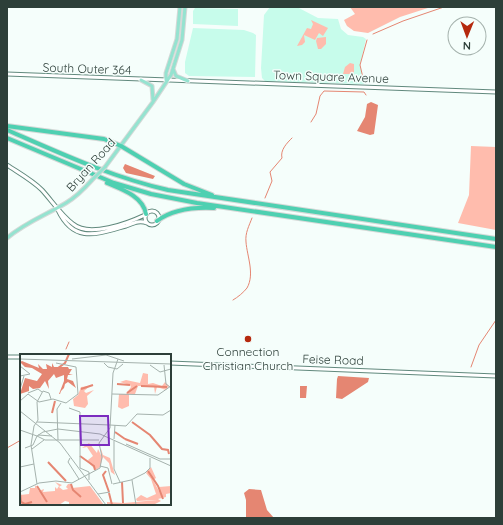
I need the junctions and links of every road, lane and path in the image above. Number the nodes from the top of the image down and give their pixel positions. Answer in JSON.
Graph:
{"nodes":[{"id":1,"x":180,"y":7,"type":"edge"},
{"id":2,"x":185,"y":7,"type":"edge"},
{"id":3,"x":173,"y":69,"type":"junction"},
{"id":4,"x":7,"y":74,"type":"edge"},
{"id":5,"x":140,"y":80,"type":"junction"},
{"id":6,"x":166,"y":80,"type":"junction"},
{"id":7,"x":188,"y":81,"type":"junction"},
{"id":8,"x":496,"y":92,"type":"edge"},
{"id":9,"x":153,"y":102,"type":"junction"},
{"id":10,"x":7,"y":126,"type":"edge"},
{"id":11,"x":7,"y":130,"type":"edge"},
{"id":12,"x":7,"y":138,"type":"edge"},
{"id":13,"x":121,"y":146,"type":"junction"},
{"id":14,"x":7,"y":166,"type":"edge"},
{"id":15,"x":83,"y":171,"type":"junction"},
{"id":16,"x":224,"y":199,"type":"junction"},
{"id":17,"x":57,"y":208,"type":"junction"},
{"id":18,"x":230,"y":208,"type":"junction"},
{"id":19,"x":146,"y":214,"type":"junction"},
{"id":20,"x":157,"y":221,"type":"junction"},
{"id":21,"x":147,"y":223,"type":"junction"},
{"id":22,"x":7,"y":238,"type":"edge"},
{"id":23,"x":496,"y":239,"type":"edge"},
{"id":24,"x":496,"y":247,"type":"edge"},
{"id":25,"x":7,"y":356,"type":"edge"},
{"id":26,"x":20,"y":357,"type":"edge"},
{"id":27,"x":171,"y":363,"type":"edge"},
{"id":28,"x":496,"y":376,"type":"edge"}],
"edges":[{"from":1,"to":6,"type":"main road"},
{"from":2,"to":3,"type":"main road","name":"Bryan Road"},
{"from":3,"to":6,"type":"main road","name":"Bryan Road"},
{"from":3,"to":7,"type":"main road"},
{"from":4,"to":5,"type":"main road","name":"South Outer 364"},
{"from":5,"to":6,"type":"main road","name":"South Outer 364"},
{"from":5,"to":9,"type":"main road"},
{"from":6,"to":7,"type":"main road","name":"Town Square Avenue"},
{"from":6,"to":9,"type":"main road","name":"Bryan Road"},
{"from":7,"to":8,"type":"main road","name":"Town Square Avenue"},
{"from":9,"to":13,"type":"main road","name":"Bryan Road"},
{"from":10,"to":13,"type":"highway"},
{"from":11,"to":16,"type":"highway"},
{"from":12,"to":15,"type":"highway"},
{"from":13,"to":16,"type":"highway"},
{"from":13,"to":17,"type":"main road","name":"Bryan Road","bridge":true},
{"from":14,"to":17,"type":"main road"},
{"from":15,"to":18,"type":"highway"},
{"from":15,"to":19,"type":"highway"},
{"from":16,"to":23,"type":"highway"},
{"from":17,"to":19,"type":"main road"},
{"from":17,"to":21,"type":"main road"},
{"from":17,"to":22,"type":"main road","name":"Bryan Road"},
{"from":18,"to":20,"type":"highway"},
{"from":18,"to":24,"type":"highway"},
{"from":19,"to":20,"type":"main road"},
{"from":19,"to":21,"type":"main road"},
{"from":20,"to":21,"type":"main road"},
{"from":25,"to":26,"type":"main road"},
{"from":27,"to":28,"type":"main road","name":"Feise Road"}]}
